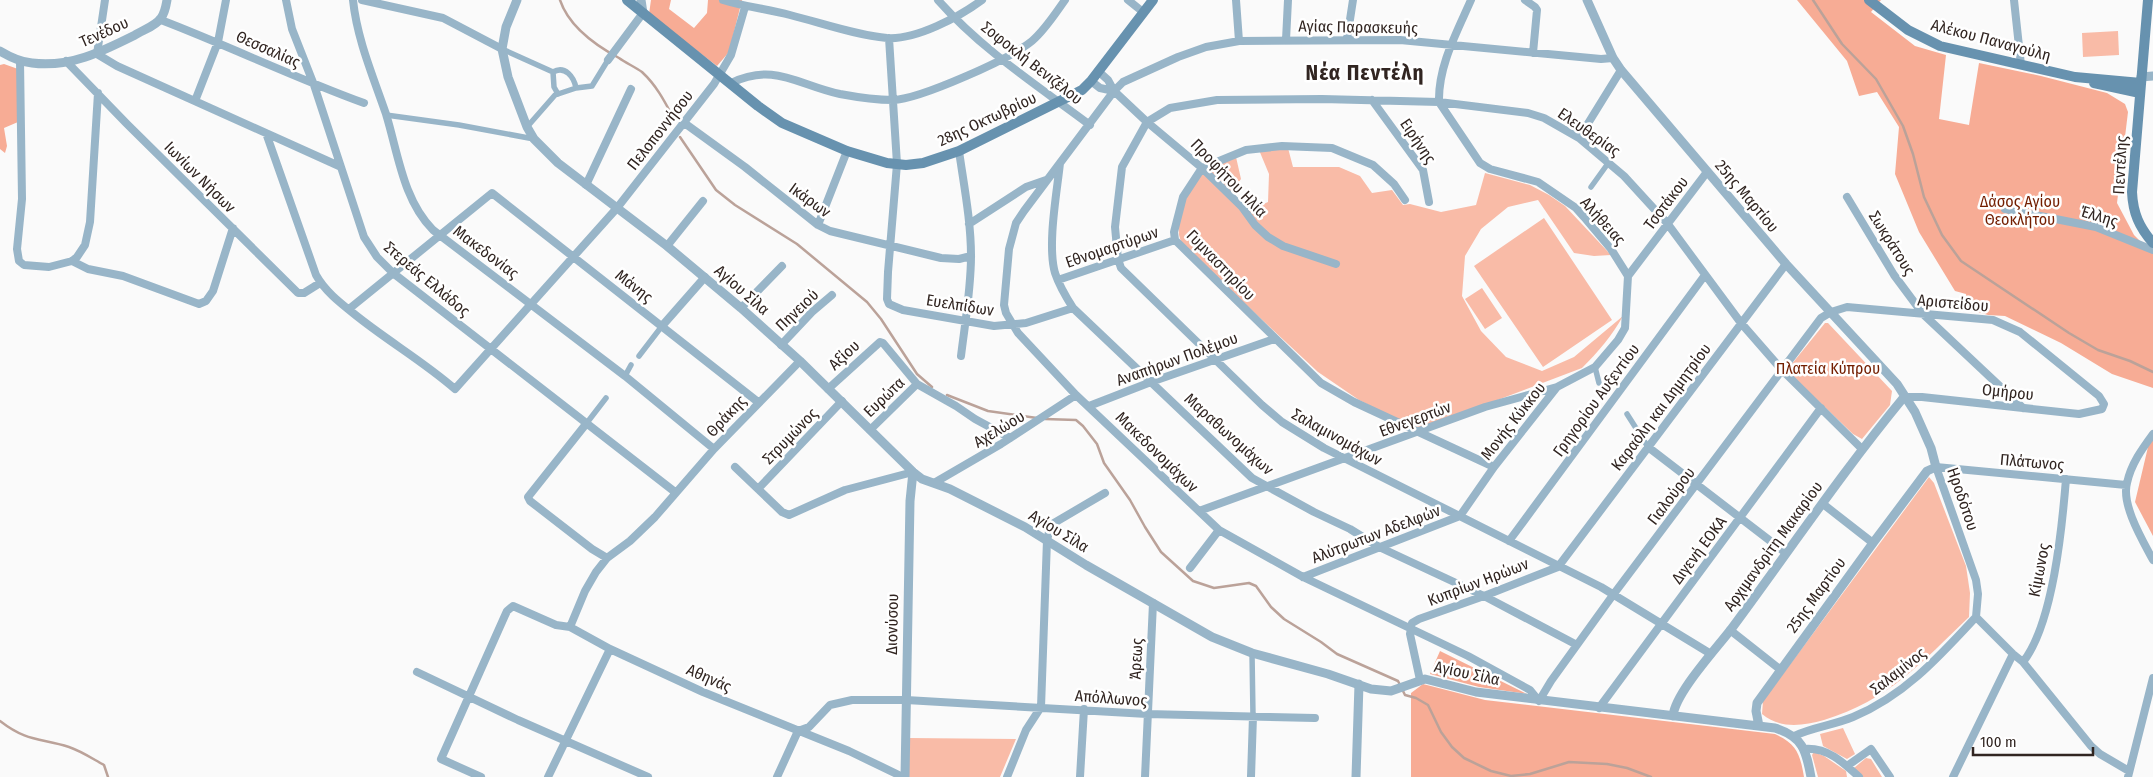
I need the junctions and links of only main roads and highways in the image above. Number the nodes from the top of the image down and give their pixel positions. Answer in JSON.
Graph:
{"nodes":[{"id":1,"x":627,"y":0,"type":"edge"},
{"id":2,"x":1153,"y":0,"type":"edge"},
{"id":3,"x":1869,"y":0,"type":"edge"},
{"id":4,"x":2148,"y":0,"type":"edge"},
{"id":5,"x":2141,"y":84,"type":"junction"},
{"id":6,"x":2153,"y":243,"type":"edge"}],
"edges":[{"from":1,"to":2,"type":"main road","name":"28ης Οκτωβρίου"},
{"from":3,"to":5,"type":"main road","name":"Αλέκου Παναγούλη"},
{"from":4,"to":5,"type":"main road","name":"Πεντέλης"},
{"from":5,"to":6,"type":"main road","name":"Πεντέλης"}]}
